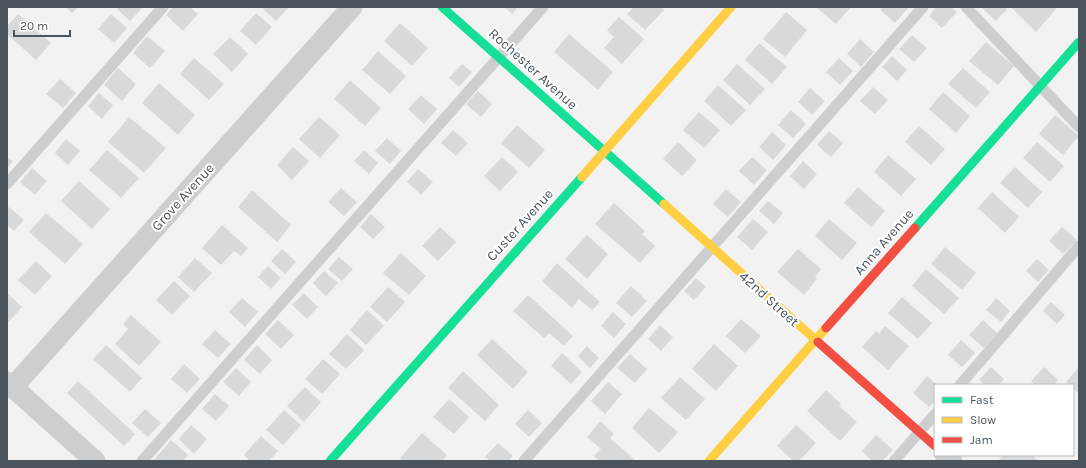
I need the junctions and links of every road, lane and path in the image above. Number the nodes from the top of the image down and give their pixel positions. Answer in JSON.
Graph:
{"nodes":[{"id":1,"x":163,"y":7,"type":"edge"},
{"id":2,"x":352,"y":7,"type":"edge"},
{"id":3,"x":442,"y":7,"type":"edge"},
{"id":4,"x":543,"y":7,"type":"edge"},
{"id":5,"x":731,"y":7,"type":"edge"},
{"id":6,"x":923,"y":7,"type":"edge"},
{"id":7,"x":966,"y":7,"type":"edge"},
{"id":8,"x":1079,"y":42,"type":"edge"},
{"id":9,"x":498,"y":57,"type":"junction"},
{"id":10,"x":1040,"y":87,"type":"junction"},
{"id":11,"x":1079,"y":127,"type":"edge"},
{"id":12,"x":605,"y":152,"type":"junction"},
{"id":13,"x":7,"y":184,"type":"edge"},
{"id":14,"x":1079,"y":246,"type":"edge"},
{"id":15,"x":712,"y":248,"type":"junction"},
{"id":16,"x":816,"y":341,"type":"junction"},
{"id":17,"x":961,"y":384,"type":"edge"},
{"id":18,"x":10,"y":385,"type":"edge"},
{"id":19,"x":934,"y":415,"type":"edge"},
{"id":20,"x":920,"y":432,"type":"junction"},
{"id":21,"x":934,"y":445,"type":"edge"},
{"id":22,"x":95,"y":461,"type":"edge"},
{"id":23,"x":142,"y":461,"type":"edge"},
{"id":24,"x":330,"y":461,"type":"edge"},
{"id":25,"x":524,"y":461,"type":"edge"},
{"id":26,"x":709,"y":461,"type":"edge"},
{"id":27,"x":894,"y":461,"type":"edge"}],
"edges":[{"from":1,"to":13,"type":"lane"},
{"from":2,"to":18,"type":"street","name":"Grove Avenue"},
{"from":3,"to":9,"type":"street","name":"Rochester Avenue"},
{"from":4,"to":9,"type":"lane"},
{"from":5,"to":12,"type":"street","name":"Custer Avenue"},
{"from":6,"to":15,"type":"lane"},
{"from":7,"to":10,"type":"lane"},
{"from":8,"to":10,"type":"street","name":"Anna Avenue"},
{"from":9,"to":12,"type":"street","name":"Rochester Avenue"},
{"from":9,"to":23,"type":"lane"},
{"from":10,"to":11,"type":"lane"},
{"from":10,"to":16,"type":"street","name":"Anna Avenue"},
{"from":12,"to":15,"type":"street","name":"42nd Street"},
{"from":12,"to":24,"type":"street","name":"Custer Avenue"},
{"from":14,"to":17,"type":"lane"},
{"from":15,"to":16,"type":"street","name":"42nd Street"},
{"from":15,"to":25,"type":"lane"},
{"from":16,"to":20,"type":"street","name":"42nd Street"},
{"from":16,"to":26,"type":"street","name":"Anna Avenue"},
{"from":18,"to":22,"type":"street"},
{"from":19,"to":20,"type":"lane"},
{"from":20,"to":21,"type":"street","name":"42nd Street"},
{"from":20,"to":27,"type":"lane"}]}
